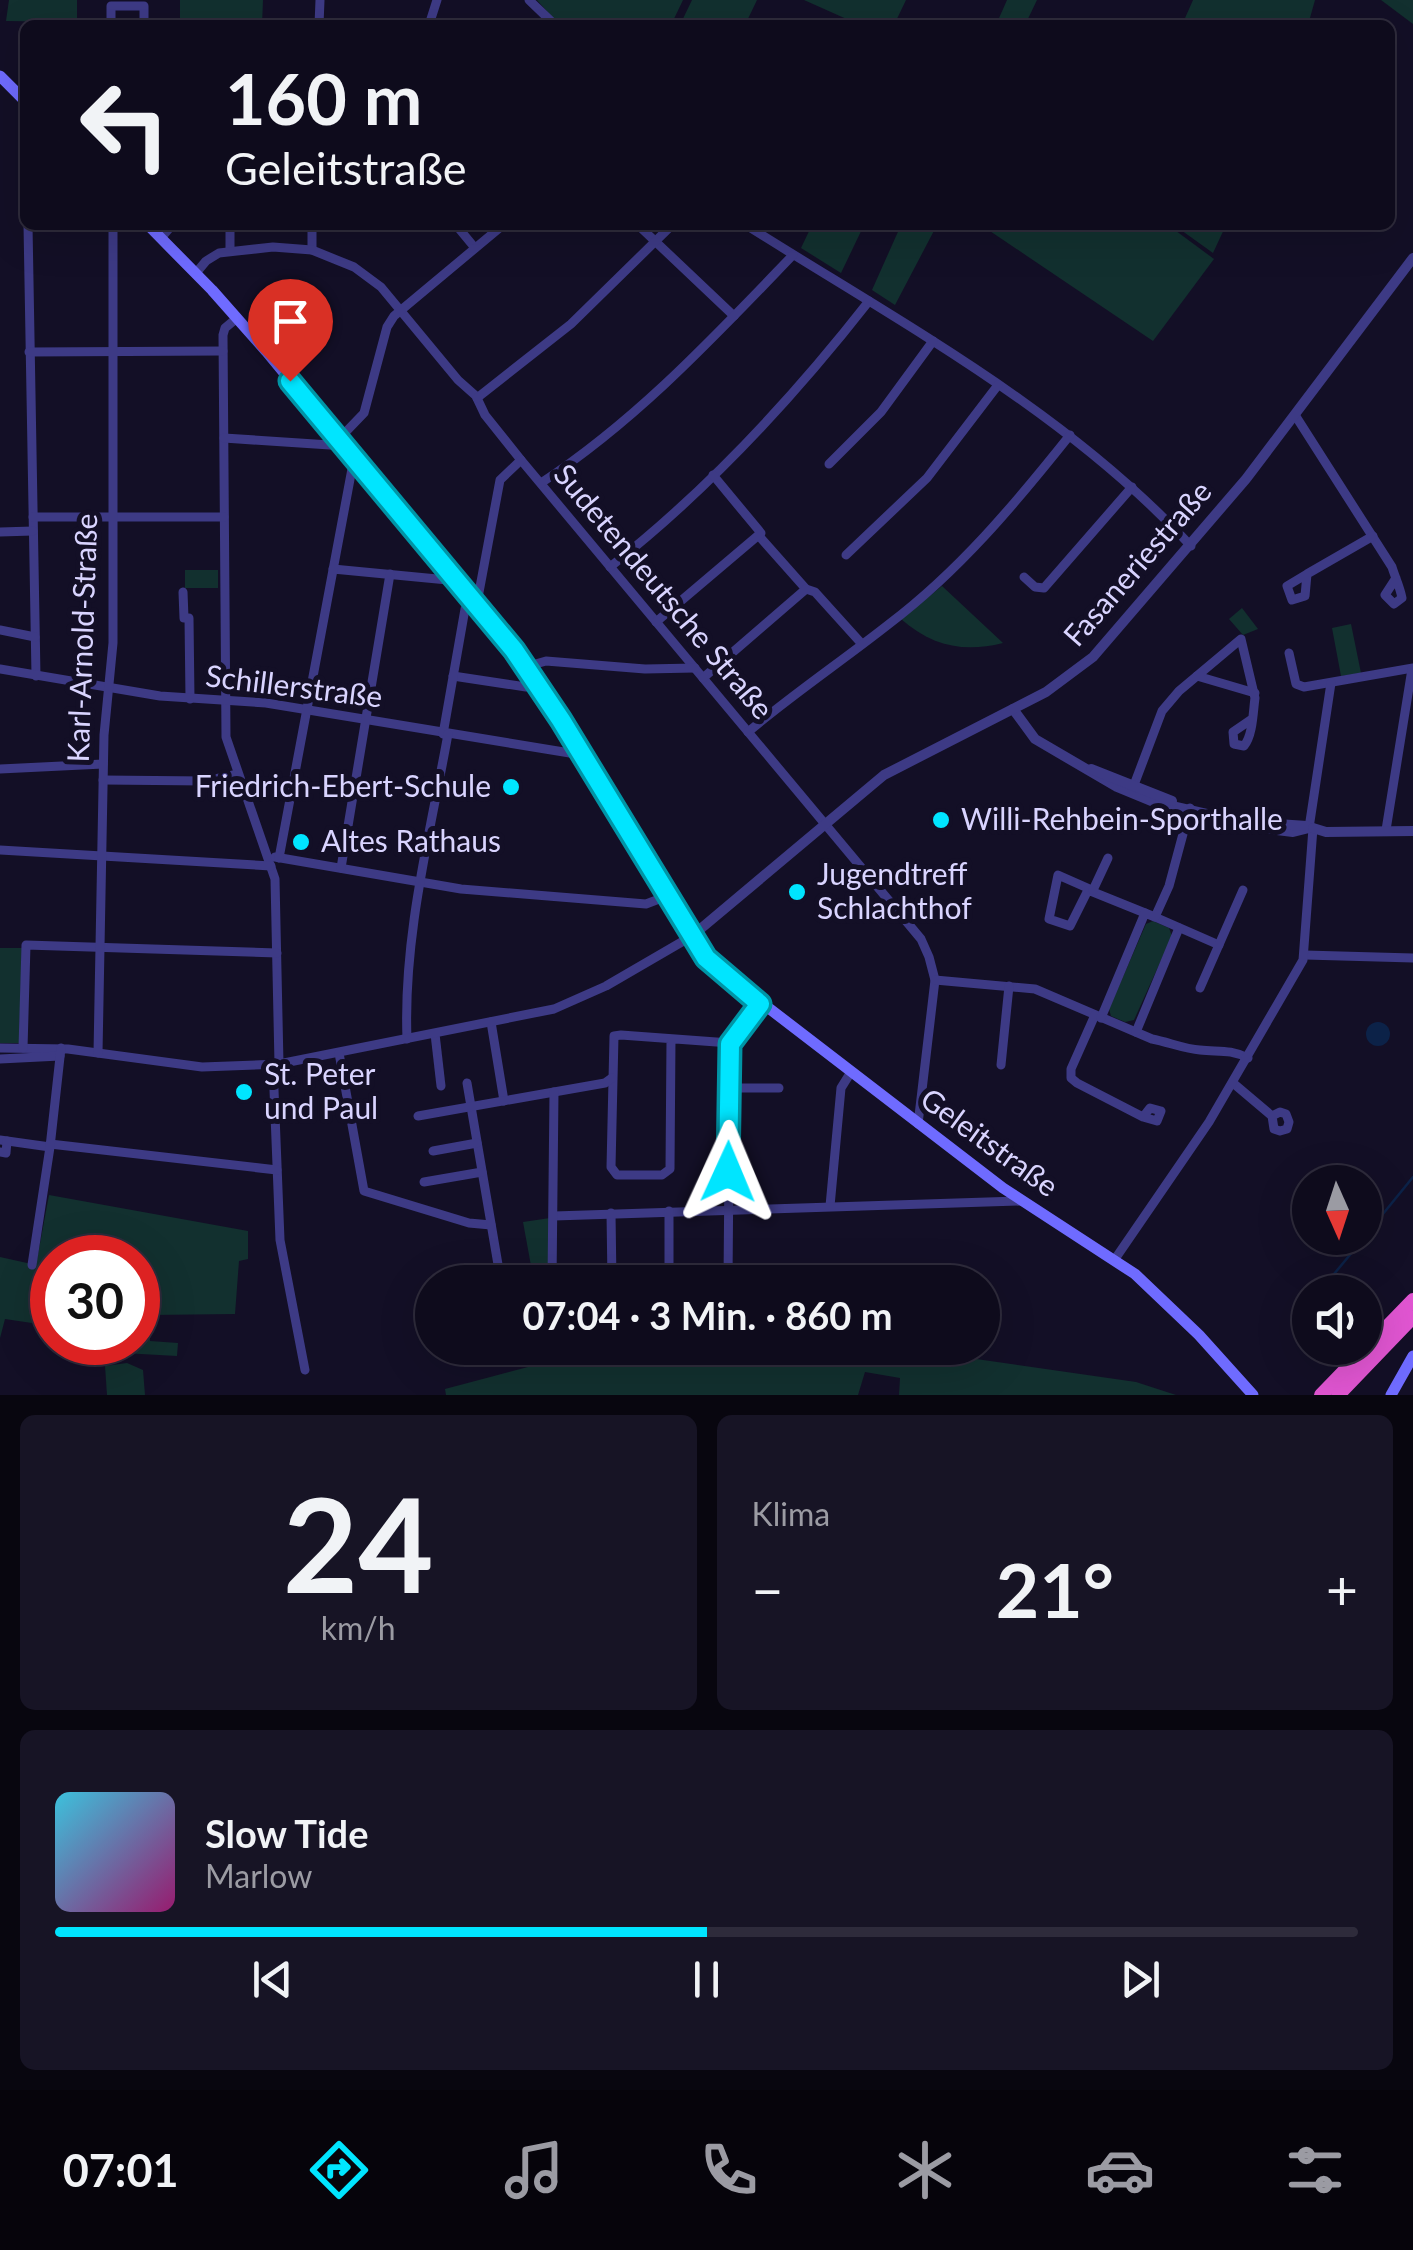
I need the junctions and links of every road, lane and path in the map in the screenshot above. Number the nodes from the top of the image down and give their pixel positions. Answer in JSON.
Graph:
{"nodes":[{"id":1,"x":530,"y":0,"type":"edge"},
{"id":2,"x":111,"y":20,"type":"edge"},
{"id":3,"x":144,"y":20,"type":"edge"},
{"id":4,"x":550,"y":20,"type":"edge"},
{"id":5,"x":0,"y":76,"type":"edge"},
{"id":6,"x":20,"y":96,"type":"edge"},
{"id":7,"x":28,"y":230,"type":"edge"},
{"id":8,"x":113,"y":230,"type":"edge"},
{"id":9,"x":153,"y":230,"type":"edge"},
{"id":10,"x":168,"y":230,"type":"edge"},
{"id":11,"x":230,"y":230,"type":"edge"},
{"id":12,"x":312,"y":230,"type":"edge"},
{"id":13,"x":460,"y":230,"type":"edge"},
{"id":14,"x":497,"y":230,"type":"edge"},
{"id":15,"x":643,"y":230,"type":"edge"},
{"id":16,"x":667,"y":230,"type":"edge"},
{"id":17,"x":754,"y":230,"type":"edge"},
{"id":18,"x":161,"y":238,"type":"junction"},
{"id":19,"x":655,"y":243,"type":"junction"},
{"id":20,"x":475,"y":248,"type":"junction"},
{"id":21,"x":312,"y":250,"type":"junction"},
{"id":22,"x":230,"y":251,"type":"junction"},
{"id":23,"x":794,"y":255,"type":"junction"},
{"id":24,"x":1413,"y":258,"type":"edge"},
{"id":25,"x":196,"y":273,"type":"junction"},
{"id":26,"x":869,"y":301,"type":"junction"},
{"id":27,"x":404,"y":314,"type":"junction"},
{"id":28,"x":734,"y":316,"type":"junction"},
{"id":29,"x":237,"y":318,"type":"junction"},
{"id":30,"x":934,"y":341,"type":"junction"},
{"id":31,"x":113,"y":351,"type":"junction"},
{"id":32,"x":223,"y":351,"type":"junction"},
{"id":33,"x":29,"y":352,"type":"junction"},
{"id":34,"x":998,"y":384,"type":"junction"},
{"id":35,"x":477,"y":398,"type":"junction"},
{"id":36,"x":1295,"y":415,"type":"junction"},
{"id":37,"x":1070,"y":435,"type":"junction"},
{"id":38,"x":224,"y":438,"type":"junction"},
{"id":39,"x":342,"y":443,"type":"junction"},
{"id":40,"x":354,"y":458,"type":"junction"},
{"id":41,"x":521,"y":460,"type":"junction"},
{"id":42,"x":829,"y":464,"type":"dead end"},
{"id":43,"x":713,"y":475,"type":"junction"},
{"id":44,"x":541,"y":483,"type":"junction"},
{"id":45,"x":1132,"y":487,"type":"junction"},
{"id":46,"x":113,"y":516,"type":"junction"},
{"id":47,"x":33,"y":517,"type":"junction"},
{"id":48,"x":224,"y":517,"type":"junction"},
{"id":49,"x":33,"y":531,"type":"junction"},
{"id":50,"x":0,"y":532,"type":"edge"},
{"id":51,"x":760,"y":536,"type":"junction"},
{"id":52,"x":1373,"y":536,"type":"junction"},
{"id":53,"x":1192,"y":546,"type":"junction"},
{"id":54,"x":846,"y":556,"type":"dead end"},
{"id":55,"x":610,"y":567,"type":"junction"},
{"id":56,"x":333,"y":569,"type":"junction"},
{"id":57,"x":390,"y":574,"type":"junction"},
{"id":58,"x":1306,"y":574,"type":"dead end"},
{"id":59,"x":1024,"y":576,"type":"dead end"},
{"id":60,"x":1396,"y":578,"type":"dead end"},
{"id":61,"x":458,"y":581,"type":"junction"},
{"id":62,"x":806,"y":590,"type":"junction"},
{"id":63,"x":184,"y":592,"type":"dead end"},
{"id":64,"x":474,"y":600,"type":"junction"},
{"id":65,"x":656,"y":622,"type":"junction"},
{"id":66,"x":0,"y":630,"type":"edge"},
{"id":67,"x":35,"y":638,"type":"junction"},
{"id":68,"x":861,"y":643,"type":"junction"},
{"id":69,"x":1290,"y":652,"type":"dead end"},
{"id":70,"x":526,"y":667,"type":"junction"},
{"id":71,"x":696,"y":668,"type":"junction"},
{"id":72,"x":1412,"y":668,"type":"edge"},
{"id":73,"x":0,"y":669,"type":"edge"},
{"id":74,"x":36,"y":676,"type":"junction"},
{"id":75,"x":453,"y":676,"type":"junction"},
{"id":76,"x":1197,"y":676,"type":"junction"},
{"id":77,"x":703,"y":678,"type":"junction"},
{"id":78,"x":537,"y":683,"type":"junction"},
{"id":79,"x":1331,"y":683,"type":"junction"},
{"id":80,"x":109,"y":688,"type":"junction"},
{"id":81,"x":1254,"y":693,"type":"junction"},
{"id":82,"x":190,"y":699,"type":"junction"},
{"id":83,"x":225,"y":700,"type":"junction"},
{"id":84,"x":1013,"y":709,"type":"junction"},
{"id":85,"x":307,"y":710,"type":"junction"},
{"id":86,"x":1252,"y":719,"type":"dead end"},
{"id":87,"x":366,"y":720,"type":"junction"},
{"id":88,"x":748,"y":732,"type":"junction"},
{"id":89,"x":445,"y":734,"type":"junction"},
{"id":90,"x":1400,"y":740,"type":"junction"},
{"id":91,"x":1413,"y":740,"type":"edge"},
{"id":92,"x":582,"y":755,"type":"junction"},
{"id":93,"x":104,"y":764,"type":"junction"},
{"id":94,"x":0,"y":769,"type":"edge"},
{"id":95,"x":238,"y":774,"type":"junction"},
{"id":96,"x":103,"y":780,"type":"junction"},
{"id":97,"x":1132,"y":788,"type":"junction"},
{"id":98,"x":1186,"y":807,"type":"junction"},
{"id":99,"x":826,"y":825,"type":"junction"},
{"id":100,"x":1311,"y":828,"type":"junction"},
{"id":101,"x":1386,"y":830,"type":"junction"},
{"id":102,"x":1413,"y":831,"type":"edge"},
{"id":103,"x":0,"y":850,"type":"edge"},
{"id":104,"x":102,"y":856,"type":"junction"},
{"id":105,"x":1108,"y":858,"type":"dead end"},
{"id":106,"x":272,"y":860,"type":"junction"},
{"id":107,"x":344,"y":869,"type":"junction"},
{"id":108,"x":421,"y":883,"type":"junction"},
{"id":109,"x":1093,"y":890,"type":"junction"},
{"id":110,"x":1243,"y":890,"type":"dead end"},
{"id":111,"x":667,"y":896,"type":"junction"},
{"id":112,"x":1150,"y":915,"type":"junction"},
{"id":113,"x":1179,"y":928,"type":"junction"},
{"id":114,"x":692,"y":936,"type":"junction"},
{"id":115,"x":1219,"y":945,"type":"junction"},
{"id":116,"x":100,"y":948,"type":"junction"},
{"id":117,"x":276,"y":953,"type":"junction"},
{"id":118,"x":1304,"y":954,"type":"junction"},
{"id":119,"x":1413,"y":958,"type":"edge"},
{"id":120,"x":934,"y":980,"type":"junction"},
{"id":121,"x":1009,"y":986,"type":"junction"},
{"id":122,"x":1200,"y":988,"type":"dead end"},
{"id":123,"x":760,"y":1004,"type":"junction"},
{"id":124,"x":1098,"y":1016,"type":"junction"},
{"id":125,"x":491,"y":1022,"type":"junction"},
{"id":126,"x":1136,"y":1032,"type":"junction"},
{"id":127,"x":435,"y":1034,"type":"junction"},
{"id":128,"x":407,"y":1039,"type":"junction"},
{"id":129,"x":671,"y":1039,"type":"junction"},
{"id":130,"x":730,"y":1044,"type":"junction"},
{"id":131,"x":0,"y":1048,"type":"edge"},
{"id":132,"x":23,"y":1048,"type":"junction"},
{"id":133,"x":61,"y":1052,"type":"junction"},
{"id":134,"x":98,"y":1053,"type":"junction"},
{"id":135,"x":339,"y":1053,"type":"junction"},
{"id":136,"x":1248,"y":1058,"type":"junction"},
{"id":137,"x":0,"y":1059,"type":"edge"},
{"id":138,"x":276,"y":1064,"type":"junction"},
{"id":139,"x":1002,"y":1064,"type":"dead end"},
{"id":140,"x":850,"y":1072,"type":"junction"},
{"id":141,"x":612,"y":1078,"type":"junction"},
{"id":142,"x":467,"y":1082,"type":"dead end"},
{"id":143,"x":1232,"y":1083,"type":"junction"},
{"id":144,"x":441,"y":1086,"type":"dead end"},
{"id":145,"x":729,"y":1088,"type":"junction"},
{"id":146,"x":779,"y":1088,"type":"dead end"},
{"id":147,"x":554,"y":1092,"type":"junction"},
{"id":148,"x":504,"y":1100,"type":"junction"},
{"id":149,"x":471,"y":1106,"type":"junction"},
{"id":150,"x":418,"y":1116,"type":"dead end"},
{"id":151,"x":1272,"y":1116,"type":"dead end"},
{"id":152,"x":1143,"y":1117,"type":"dead end"},
{"id":153,"x":918,"y":1124,"type":"junction"},
{"id":154,"x":4,"y":1140,"type":"edge"},
{"id":155,"x":477,"y":1144,"type":"junction"},
{"id":156,"x":50,"y":1145,"type":"junction"},
{"id":157,"x":433,"y":1151,"type":"dead end"},
{"id":158,"x":0,"y":1152,"type":"edge"},
{"id":159,"x":277,"y":1170,"type":"junction"},
{"id":160,"x":482,"y":1172,"type":"junction"},
{"id":161,"x":424,"y":1182,"type":"dead end"},
{"id":162,"x":1021,"y":1201,"type":"junction"},
{"id":163,"x":830,"y":1206,"type":"junction"},
{"id":164,"x":728,"y":1209,"type":"junction"},
{"id":165,"x":669,"y":1212,"type":"junction"},
{"id":166,"x":611,"y":1213,"type":"junction"},
{"id":167,"x":554,"y":1216,"type":"junction"},
{"id":168,"x":491,"y":1226,"type":"junction"},
{"id":169,"x":36,"y":1235,"type":"edge"},
{"id":170,"x":1114,"y":1259,"type":"junction"},
{"id":171,"x":498,"y":1265,"type":"edge"},
{"id":172,"x":553,"y":1265,"type":"edge"},
{"id":173,"x":612,"y":1265,"type":"edge"},
{"id":174,"x":669,"y":1265,"type":"edge"},
{"id":175,"x":728,"y":1265,"type":"edge"},
{"id":176,"x":1413,"y":1300,"type":"edge"},
{"id":177,"x":1413,"y":1317,"type":"edge"},
{"id":178,"x":1413,"y":1356,"type":"edge"},
{"id":179,"x":305,"y":1370,"type":"dead end"},
{"id":180,"x":1328,"y":1393,"type":"edge"},
{"id":181,"x":1253,"y":1395,"type":"edge"},
{"id":182,"x":1391,"y":1395,"type":"edge"}],
"edges":[{"from":1,"to":4,"type":"street"},
{"from":2,"to":3,"type":"street"},
{"from":5,"to":6,"type":"main road"},
{"from":7,"to":33,"type":"street"},
{"from":8,"to":31,"type":"street","name":"Karl-Arnold-Straße"},
{"from":9,"to":18,"type":"main road","name":"Geleitstraße"},
{"from":10,"to":18,"type":"street"},
{"from":11,"to":22,"type":"street"},
{"from":12,"to":21,"type":"street"},
{"from":13,"to":20,"type":"street"},
{"from":14,"to":20,"type":"street"},
{"from":15,"to":19,"type":"street"},
{"from":16,"to":19,"type":"street"},
{"from":17,"to":23,"type":"street"},
{"from":18,"to":25,"type":"main road","name":"Geleitstraße"},
{"from":19,"to":28,"type":"street"},
{"from":19,"to":35,"type":"street"},
{"from":20,"to":27,"type":"street"},
{"from":21,"to":22,"type":"street","name":"Sudetendeutsche Straße"},
{"from":21,"to":27,"type":"street","name":"Sudetendeutsche Straße"},
{"from":22,"to":25,"type":"street","name":"Sudetendeutsche Straße"},
{"from":23,"to":26,"type":"street"},
{"from":23,"to":28,"type":"street"},
{"from":24,"to":36,"type":"street","name":"Fasaneriestraße"},
{"from":25,"to":29,"type":"main road","name":"Geleitstraße"},
{"from":26,"to":30,"type":"street"},
{"from":26,"to":43,"type":"street"},
{"from":27,"to":35,"type":"street","name":"Sudetendeutsche Straße"},
{"from":27,"to":39,"type":"street"},
{"from":28,"to":44,"type":"street"},
{"from":29,"to":32,"type":"street"},
{"from":29,"to":39,"type":"main road","name":"Geleitstraße"},
{"from":30,"to":34,"type":"street"},
{"from":30,"to":42,"type":"street"},
{"from":31,"to":32,"type":"street"},
{"from":31,"to":33,"type":"street"},
{"from":31,"to":46,"type":"street","name":"Karl-Arnold-Straße"},
{"from":32,"to":38,"type":"street"},
{"from":33,"to":47,"type":"street"},
{"from":34,"to":37,"type":"street"},
{"from":34,"to":54,"type":"street"},
{"from":35,"to":41,"type":"street","name":"Sudetendeutsche Straße"},
{"from":36,"to":52,"type":"street"},
{"from":36,"to":53,"type":"street","name":"Fasaneriestraße"},
{"from":37,"to":45,"type":"street"},
{"from":37,"to":68,"type":"street"},
{"from":38,"to":39,"type":"street"},
{"from":38,"to":48,"type":"street"},
{"from":39,"to":40,"type":"main road","name":"Geleitstraße"},
{"from":40,"to":56,"type":"street"},
{"from":40,"to":61,"type":"main road","name":"Geleitstraße"},
{"from":41,"to":44,"type":"street","name":"Sudetendeutsche Straße"},
{"from":41,"to":64,"type":"street"},
{"from":43,"to":51,"type":"street"},
{"from":43,"to":55,"type":"street"},
{"from":44,"to":55,"type":"street","name":"Sudetendeutsche Straße"},
{"from":45,"to":53,"type":"street"},
{"from":45,"to":59,"type":"street"},
{"from":46,"to":47,"type":"street"},
{"from":46,"to":48,"type":"street"},
{"from":46,"to":80,"type":"street","name":"Karl-Arnold-Straße"},
{"from":47,"to":49,"type":"street"},
{"from":48,"to":83,"type":"street"},
{"from":49,"to":50,"type":"street"},
{"from":49,"to":67,"type":"street"},
{"from":51,"to":62,"type":"street"},
{"from":51,"to":65,"type":"street"},
{"from":52,"to":58,"type":"street"},
{"from":52,"to":60,"type":"street"},
{"from":53,"to":84,"type":"street","name":"Fasaneriestraße"},
{"from":55,"to":65,"type":"street","name":"Sudetendeutsche Straße"},
{"from":56,"to":57,"type":"street"},
{"from":56,"to":85,"type":"street"},
{"from":57,"to":61,"type":"street"},
{"from":57,"to":87,"type":"street"},
{"from":61,"to":64,"type":"main road","name":"Geleitstraße"},
{"from":62,"to":68,"type":"street"},
{"from":62,"to":77,"type":"street"},
{"from":63,"to":82,"type":"street"},
{"from":64,"to":70,"type":"main road","name":"Geleitstraße"},
{"from":64,"to":75,"type":"street"},
{"from":65,"to":71,"type":"street","name":"Sudetendeutsche Straße"},
{"from":66,"to":67,"type":"street"},
{"from":67,"to":74,"type":"street"},
{"from":68,"to":88,"type":"street"},
{"from":69,"to":79,"type":"street"},
{"from":70,"to":71,"type":"street"},
{"from":70,"to":78,"type":"main road","name":"Geleitstraße"},
{"from":71,"to":77,"type":"street","name":"Sudetendeutsche Straße"},
{"from":72,"to":79,"type":"street"},
{"from":72,"to":90,"type":"street"},
{"from":73,"to":74,"type":"street","name":"Schillerstraße"},
{"from":74,"to":80,"type":"street","name":"Schillerstraße"},
{"from":75,"to":78,"type":"street"},
{"from":75,"to":89,"type":"street"},
{"from":76,"to":81,"type":"street"},
{"from":76,"to":81,"type":"street"},
{"from":76,"to":97,"type":"street"},
{"from":77,"to":88,"type":"street","name":"Sudetendeutsche Straße"},
{"from":78,"to":92,"type":"main road","name":"Geleitstraße"},
{"from":79,"to":100,"type":"street"},
{"from":80,"to":82,"type":"street","name":"Schillerstraße"},
{"from":80,"to":93,"type":"street","name":"Karl-Arnold-Straße"},
{"from":81,"to":86,"type":"street"},
{"from":82,"to":83,"type":"street","name":"Schillerstraße"},
{"from":83,"to":85,"type":"street","name":"Schillerstraße"},
{"from":83,"to":95,"type":"street"},
{"from":84,"to":97,"type":"street"},
{"from":84,"to":99,"type":"street","name":"Fasaneriestraße"},
{"from":85,"to":87,"type":"street","name":"Schillerstraße"},
{"from":85,"to":106,"type":"street"},
{"from":87,"to":89,"type":"street","name":"Schillerstraße"},
{"from":87,"to":107,"type":"street"},
{"from":88,"to":99,"type":"street","name":"Sudetendeutsche Straße"},
{"from":89,"to":92,"type":"street","name":"Schillerstraße"},
{"from":89,"to":108,"type":"street"},
{"from":90,"to":91,"type":"street"},
{"from":90,"to":101,"type":"street"},
{"from":92,"to":111,"type":"main road","name":"Geleitstraße"},
{"from":93,"to":94,"type":"street"},
{"from":93,"to":96,"type":"street","name":"Karl-Arnold-Straße"},
{"from":95,"to":96,"type":"street"},
{"from":95,"to":106,"type":"street"},
{"from":96,"to":104,"type":"street","name":"Karl-Arnold-Straße"},
{"from":97,"to":98,"type":"street"},
{"from":98,"to":100,"type":"street"},
{"from":98,"to":112,"type":"street"},
{"from":99,"to":114,"type":"street","name":"Fasaneriestraße"},
{"from":99,"to":120,"type":"street","name":"Sudetendeutsche Straße"},
{"from":100,"to":101,"type":"street"},
{"from":100,"to":118,"type":"street"},
{"from":101,"to":102,"type":"street"},
{"from":103,"to":104,"type":"street"},
{"from":104,"to":106,"type":"street"},
{"from":104,"to":116,"type":"street","name":"Karl-Arnold-Straße"},
{"from":105,"to":109,"type":"street"},
{"from":106,"to":107,"type":"street"},
{"from":106,"to":117,"type":"street"},
{"from":107,"to":108,"type":"street"},
{"from":108,"to":111,"type":"street"},
{"from":108,"to":128,"type":"street"},
{"from":109,"to":109,"type":"street"},
{"from":109,"to":112,"type":"street"},
{"from":110,"to":115,"type":"street"},
{"from":111,"to":114,"type":"main road","name":"Geleitstraße"},
{"from":112,"to":113,"type":"street"},
{"from":112,"to":124,"type":"street"},
{"from":113,"to":115,"type":"street"},
{"from":113,"to":126,"type":"street"},
{"from":114,"to":123,"type":"main road","name":"Geleitstraße"},
{"from":114,"to":125,"type":"street"},
{"from":115,"to":122,"type":"street"},
{"from":116,"to":117,"type":"street"},
{"from":116,"to":132,"type":"street"},
{"from":116,"to":134,"type":"street","name":"Karl-Arnold-Straße"},
{"from":117,"to":138,"type":"street"},
{"from":118,"to":119,"type":"street"},
{"from":118,"to":136,"type":"street"},
{"from":120,"to":121,"type":"street"},
{"from":120,"to":153,"type":"street","name":"Sudetendeutsche Straße"},
{"from":121,"to":124,"type":"street"},
{"from":121,"to":139,"type":"street"},
{"from":123,"to":130,"type":"street"},
{"from":123,"to":140,"type":"main road","name":"Geleitstraße"},
{"from":124,"to":126,"type":"street"},
{"from":124,"to":152,"type":"street"},
{"from":125,"to":127,"type":"street"},
{"from":125,"to":148,"type":"street"},
{"from":126,"to":136,"type":"street"},
{"from":127,"to":128,"type":"street"},
{"from":127,"to":144,"type":"street"},
{"from":128,"to":135,"type":"street"},
{"from":129,"to":130,"type":"street"},
{"from":129,"to":141,"type":"street"},
{"from":129,"to":141,"type":"street"},
{"from":130,"to":145,"type":"street"},
{"from":131,"to":132,"type":"street"},
{"from":132,"to":133,"type":"street"},
{"from":133,"to":134,"type":"street"},
{"from":133,"to":137,"type":"street"},
{"from":133,"to":156,"type":"street"},
{"from":134,"to":138,"type":"street"},
{"from":135,"to":138,"type":"street"},
{"from":135,"to":168,"type":"street"},
{"from":136,"to":143,"type":"street"},
{"from":138,"to":159,"type":"street"},
{"from":140,"to":153,"type":"main road","name":"Geleitstraße"},
{"from":140,"to":163,"type":"street"},
{"from":141,"to":147,"type":"street"},
{"from":142,"to":149,"type":"street"},
{"from":143,"to":151,"type":"street"},
{"from":143,"to":170,"type":"street"},
{"from":145,"to":146,"type":"street"},
{"from":145,"to":164,"type":"street"},
{"from":147,"to":148,"type":"street"},
{"from":147,"to":167,"type":"street"},
{"from":148,"to":149,"type":"street"},
{"from":149,"to":150,"type":"street"},
{"from":149,"to":155,"type":"street"},
{"from":153,"to":162,"type":"main road","name":"Geleitstraße"},
{"from":154,"to":156,"type":"street"},
{"from":154,"to":158,"type":"street"},
{"from":155,"to":157,"type":"street"},
{"from":155,"to":160,"type":"street"},
{"from":156,"to":159,"type":"street"},
{"from":156,"to":169,"type":"street"},
{"from":159,"to":179,"type":"street"},
{"from":160,"to":161,"type":"street"},
{"from":160,"to":168,"type":"street"},
{"from":162,"to":163,"type":"street"},
{"from":162,"to":170,"type":"main road","name":"Geleitstraße"},
{"from":163,"to":164,"type":"street"},
{"from":164,"to":165,"type":"street"},
{"from":164,"to":175,"type":"street"},
{"from":165,"to":166,"type":"street"},
{"from":165,"to":174,"type":"street"},
{"from":166,"to":167,"type":"street"},
{"from":166,"to":173,"type":"street"},
{"from":167,"to":172,"type":"street"},
{"from":168,"to":171,"type":"street"},
{"from":170,"to":181,"type":"main road","name":"Geleitstraße"},
{"from":176,"to":180,"type":"highway"},
{"from":177,"to":180,"type":"highway"},
{"from":178,"to":182,"type":"main road"}]}
